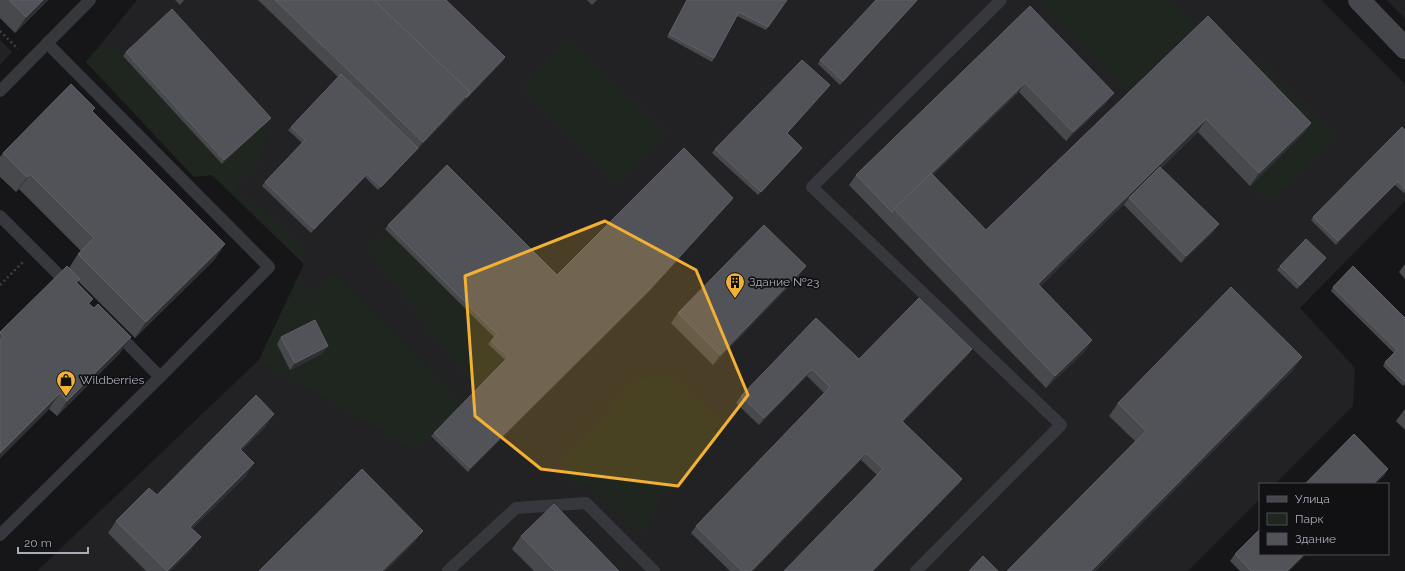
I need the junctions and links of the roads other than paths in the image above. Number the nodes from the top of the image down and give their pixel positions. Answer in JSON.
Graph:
{"nodes":[{"id":1,"x":90,"y":0,"type":"edge"},
{"id":2,"x":1000,"y":0,"type":"edge"},
{"id":3,"x":1359,"y":0,"type":"edge"},
{"id":4,"x":47,"y":43,"type":"junction"},
{"id":5,"x":1405,"y":48,"type":"edge"},
{"id":6,"x":0,"y":91,"type":"edge"},
{"id":7,"x":0,"y":216,"type":"edge"},
{"id":8,"x":78,"y":294,"type":"edge"},
{"id":9,"x":106,"y":322,"type":"edge"},
{"id":10,"x":160,"y":377,"type":"junction"},
{"id":11,"x":0,"y":535,"type":"edge"},
{"id":12,"x":448,"y":571,"type":"edge"},
{"id":13,"x":654,"y":571,"type":"edge"},
{"id":14,"x":916,"y":571,"type":"edge"}],
"edges":[{"from":1,"to":4,"type":"lane"},
{"from":2,"to":14,"type":"lane"},
{"from":3,"to":5,"type":"street"},
{"from":4,"to":6,"type":"lane"},
{"from":4,"to":10,"type":"lane"},
{"from":7,"to":8,"type":"lane"},
{"from":9,"to":10,"type":"lane"},
{"from":10,"to":11,"type":"lane"},
{"from":12,"to":13,"type":"lane"}]}
